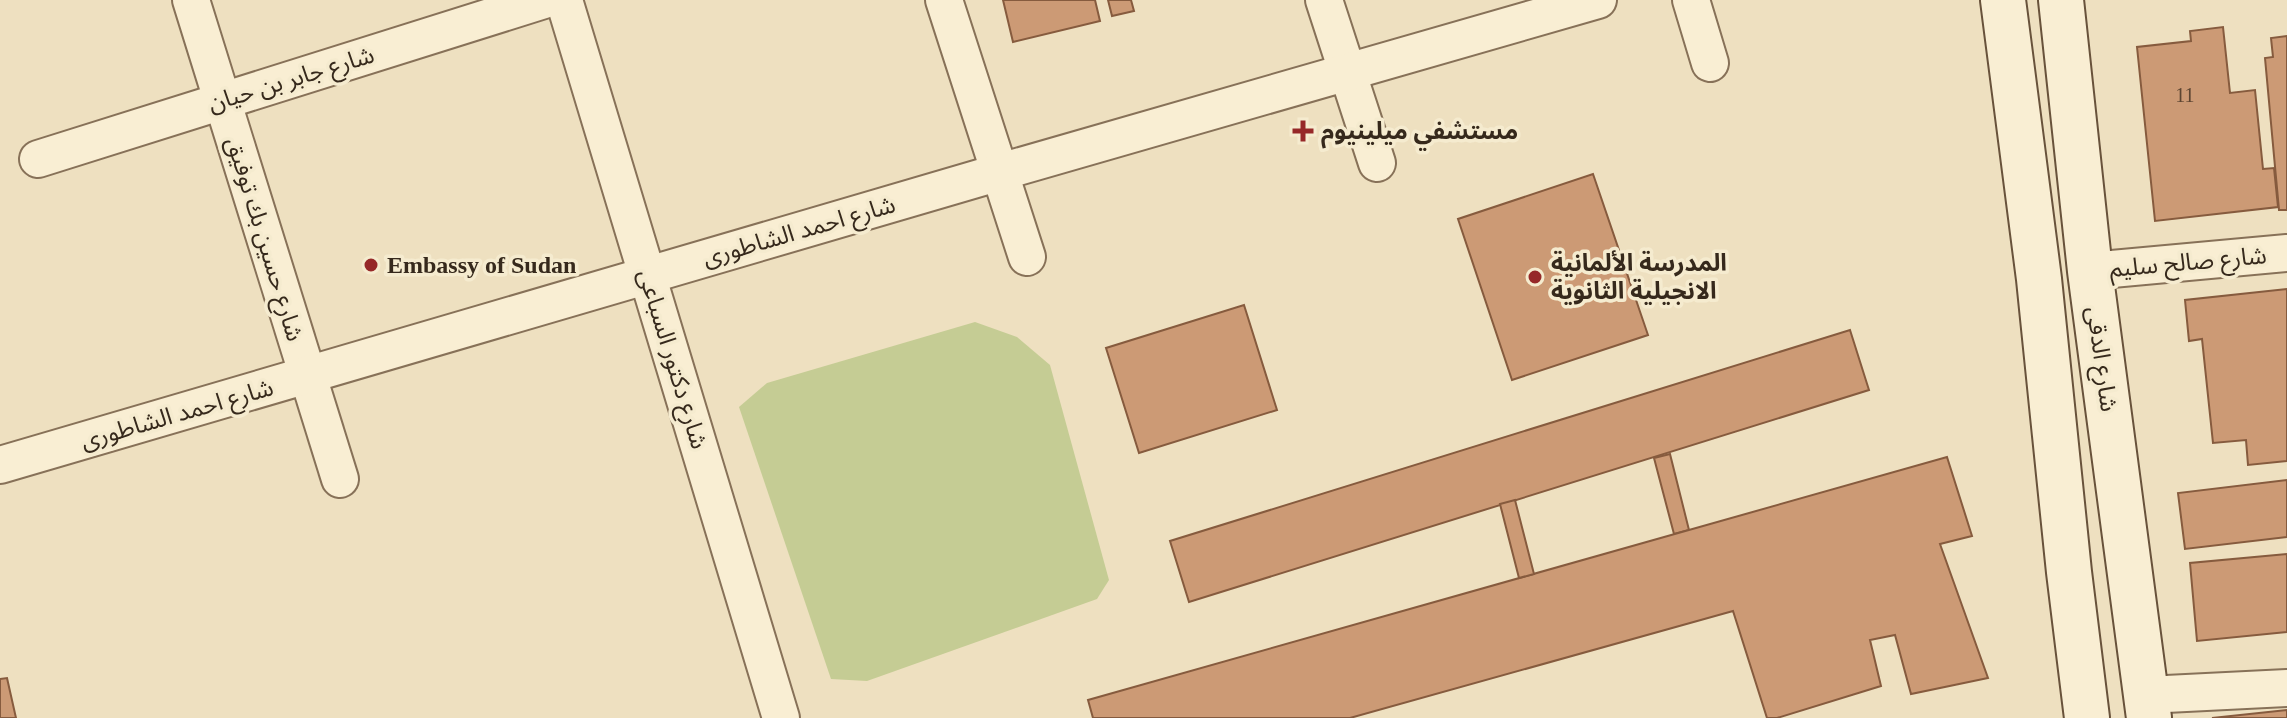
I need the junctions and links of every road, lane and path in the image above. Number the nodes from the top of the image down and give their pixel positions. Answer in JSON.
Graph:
{"nodes":[{"id":1,"x":191,"y":0,"type":"edge"},
{"id":2,"x":544,"y":0,"type":"edge"},
{"id":3,"x":564,"y":0,"type":"edge"},
{"id":4,"x":944,"y":0,"type":"edge"},
{"id":5,"x":1324,"y":0,"type":"edge"},
{"id":6,"x":1598,"y":0,"type":"edge"},
{"id":7,"x":1691,"y":0,"type":"edge"},
{"id":8,"x":2003,"y":0,"type":"edge"},
{"id":9,"x":2061,"y":0,"type":"edge"},
{"id":10,"x":1710,"y":63,"type":"dead end"},
{"id":11,"x":1347,"y":72,"type":"junction"},
{"id":12,"x":222,"y":101,"type":"junction"},
{"id":13,"x":38,"y":159,"type":"dead end"},
{"id":14,"x":1377,"y":163,"type":"dead end"},
{"id":15,"x":1000,"y":172,"type":"junction"},
{"id":16,"x":2287,"y":253,"type":"edge"},
{"id":17,"x":1027,"y":257,"type":"dead end"},
{"id":18,"x":2090,"y":271,"type":"junction"},
{"id":19,"x":648,"y":276,"type":"junction"},
{"id":20,"x":308,"y":377,"type":"junction"},
{"id":21,"x":0,"y":465,"type":"edge"},
{"id":22,"x":340,"y":479,"type":"dead end"},
{"id":23,"x":2287,"y":688,"type":"edge"},
{"id":24,"x":2147,"y":707,"type":"edge"},
{"id":25,"x":781,"y":718,"type":"edge"},
{"id":26,"x":2087,"y":718,"type":"edge"}],
"edges":[{"from":1,"to":12,"type":"street","name":"شارع حسين بك توفيق"},
{"from":2,"to":12,"type":"street","name":"شارع جابر بن حيان"},
{"from":3,"to":19,"type":"street","name":"شارع دكتور السباعى"},
{"from":4,"to":15,"type":"street"},
{"from":5,"to":11,"type":"street"},
{"from":6,"to":11,"type":"street","name":"شارع احمد الشاطورى"},
{"from":7,"to":10,"type":"street"},
{"from":8,"to":26,"type":"main road"},
{"from":9,"to":18,"type":"main road","name":"شارع الدقى"},
{"from":11,"to":14,"type":"street"},
{"from":11,"to":15,"type":"street","name":"شارع احمد الشاطورى"},
{"from":12,"to":13,"type":"street","name":"شارع جابر بن حيان"},
{"from":12,"to":20,"type":"street","name":"شارع حسين بك توفيق"},
{"from":15,"to":17,"type":"street"},
{"from":15,"to":19,"type":"street","name":"شارع احمد الشاطورى"},
{"from":16,"to":18,"type":"street","name":"شارع صالح سليم"},
{"from":18,"to":24,"type":"main road","name":"شارع الدقى"},
{"from":19,"to":20,"type":"street","name":"شارع احمد الشاطورى"},
{"from":19,"to":25,"type":"street","name":"شارع دكتور السباعى"},
{"from":20,"to":21,"type":"street","name":"شارع احمد الشاطورى"},
{"from":20,"to":22,"type":"street","name":"شارع حسين بك توفيق"},
{"from":23,"to":24,"type":"street"}]}
